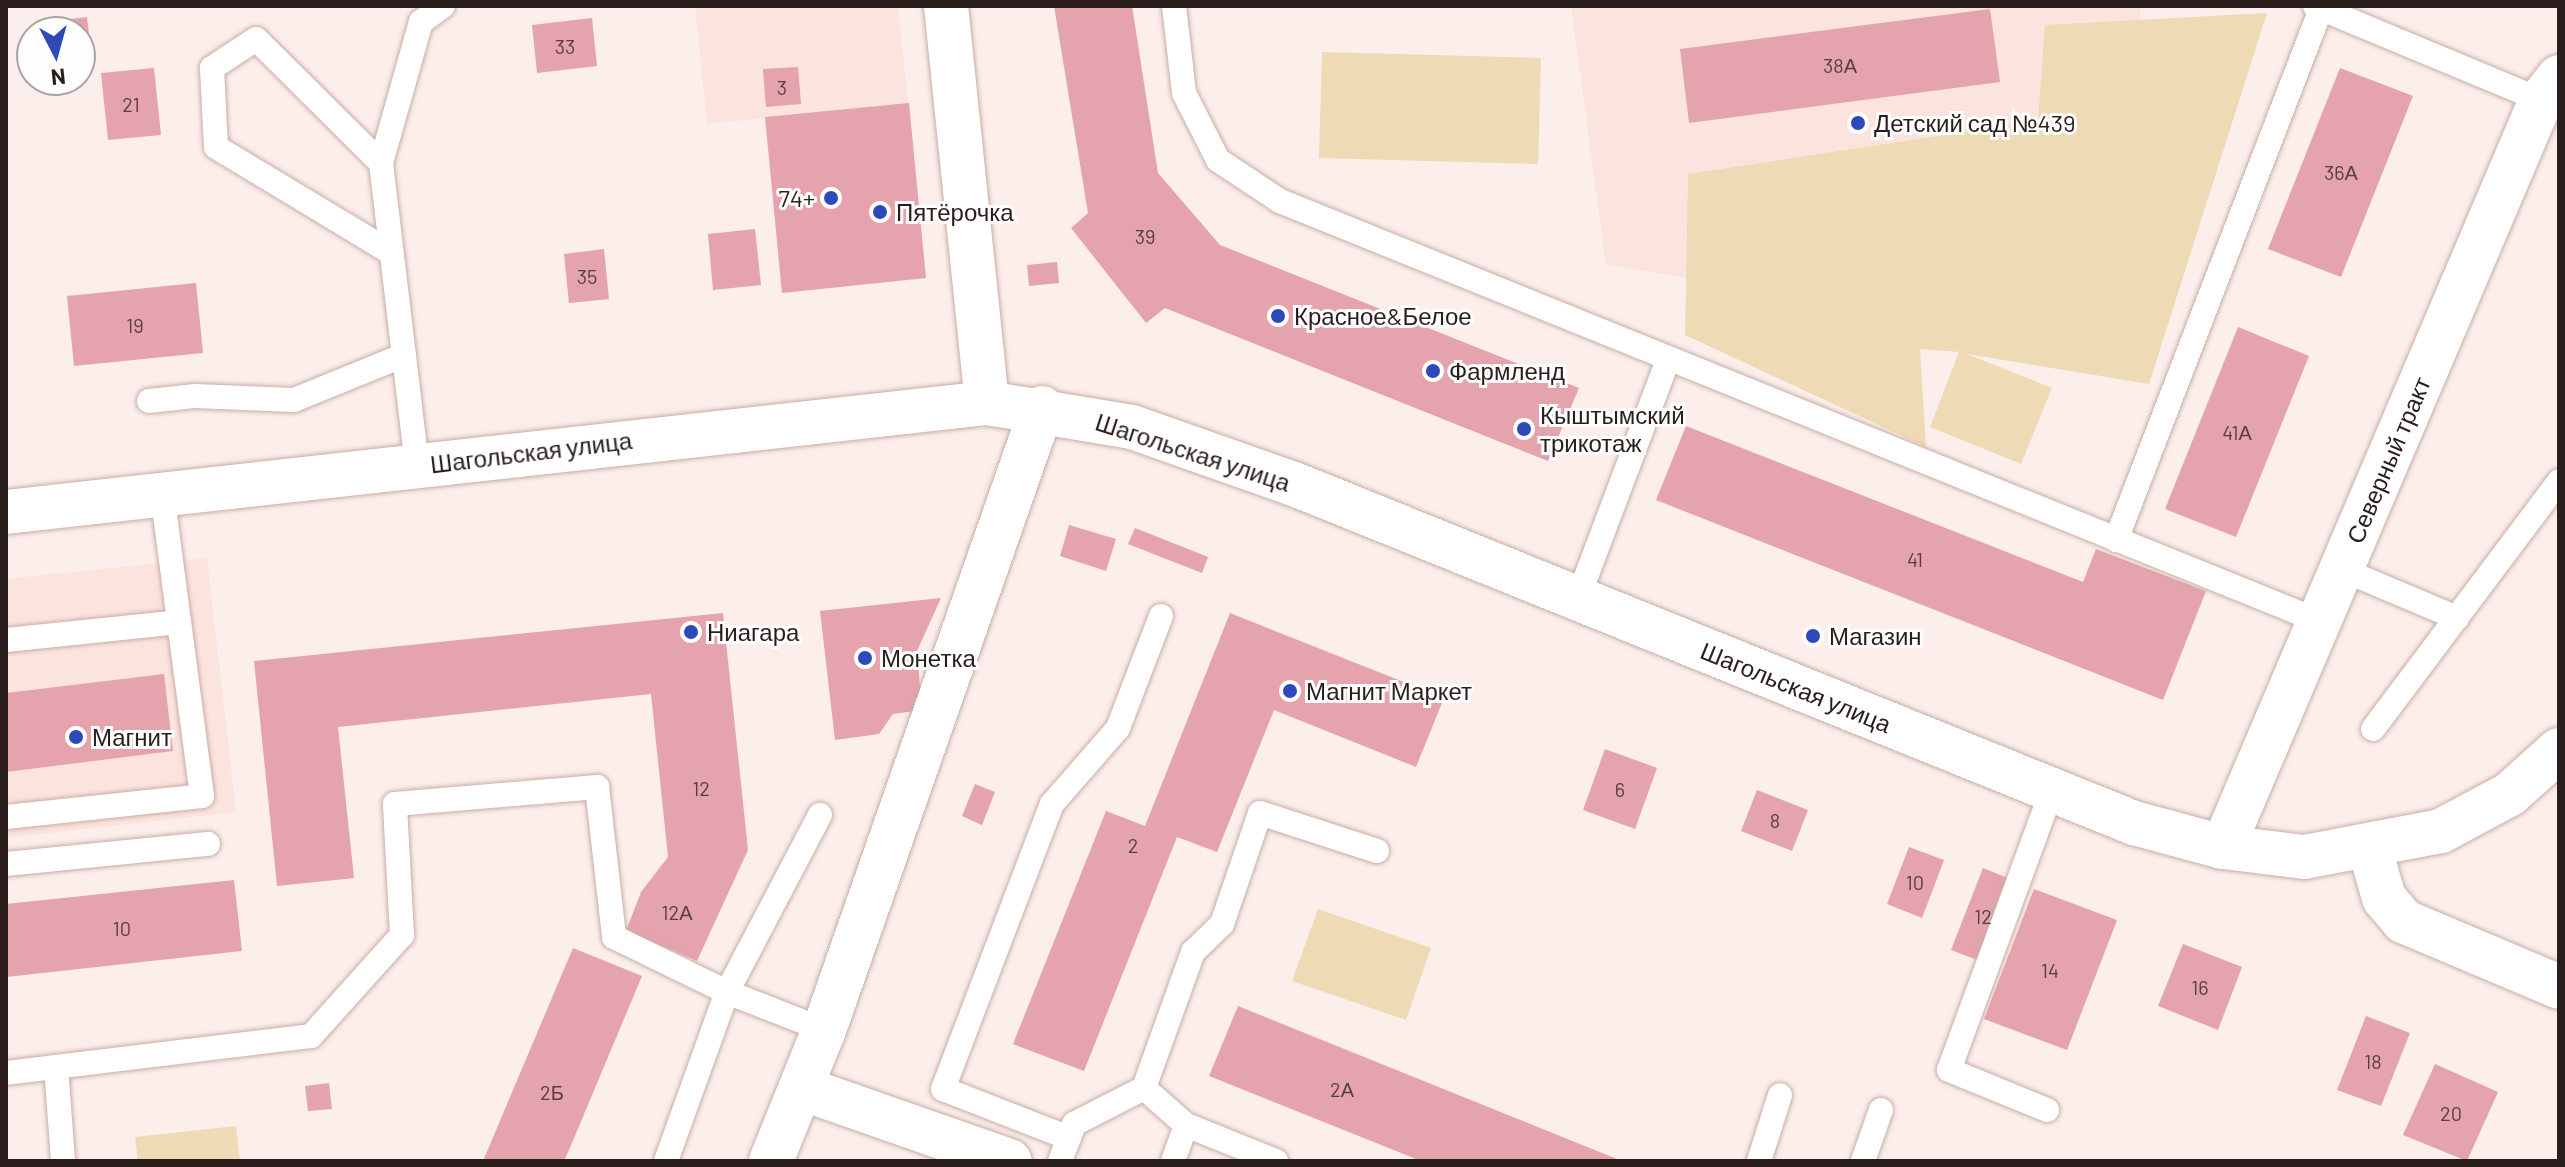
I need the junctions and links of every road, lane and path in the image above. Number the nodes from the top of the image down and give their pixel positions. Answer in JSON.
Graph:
{"nodes":[{"id":1,"x":443,"y":6,"type":"edge"},
{"id":2,"x":946,"y":6,"type":"edge"},
{"id":3,"x":1174,"y":6,"type":"edge"},
{"id":4,"x":2319,"y":7,"type":"edge"},
{"id":5,"x":2550,"y":88,"type":"edge"},
{"id":6,"x":381,"y":163,"type":"junction"},
{"id":7,"x":392,"y":253,"type":"junction"},
{"id":8,"x":404,"y":355,"type":"junction"},
{"id":9,"x":1667,"y":362,"type":"junction"},
{"id":10,"x":149,"y":401,"type":"dead end"},
{"id":11,"x":987,"y":403,"type":"junction"},
{"id":12,"x":1042,"y":408,"type":"junction"},
{"id":13,"x":417,"y":465,"type":"junction"},
{"id":14,"x":2559,"y":481,"type":"edge"},
{"id":15,"x":162,"y":494,"type":"junction"},
{"id":16,"x":6,"y":512,"type":"edge"},
{"id":17,"x":2116,"y":540,"type":"junction"},
{"id":18,"x":2341,"y":569,"type":"junction"},
{"id":19,"x":1578,"y":598,"type":"junction"},
{"id":20,"x":1161,"y":616,"type":"dead end"},
{"id":21,"x":2457,"y":618,"type":"junction"},
{"id":22,"x":2319,"y":621,"type":"junction"},
{"id":23,"x":179,"y":622,"type":"junction"},
{"id":24,"x":6,"y":640,"type":"edge"},
{"id":25,"x":2373,"y":729,"type":"dead end"},
{"id":26,"x":2559,"y":750,"type":"edge"},
{"id":27,"x":2052,"y":790,"type":"junction"},
{"id":28,"x":820,"y":815,"type":"dead end"},
{"id":29,"x":6,"y":817,"type":"edge"},
{"id":30,"x":208,"y":844,"type":"dead end"},
{"id":31,"x":2223,"y":847,"type":"junction"},
{"id":32,"x":2370,"y":849,"type":"junction"},
{"id":33,"x":1377,"y":851,"type":"dead end"},
{"id":34,"x":6,"y":864,"type":"edge"},
{"id":35,"x":2559,"y":987,"type":"edge"},
{"id":36,"x":727,"y":992,"type":"junction"},
{"id":37,"x":824,"y":1030,"type":"junction"},
{"id":38,"x":56,"y":1067,"type":"junction"},
{"id":39,"x":6,"y":1073,"type":"edge"},
{"id":40,"x":801,"y":1088,"type":"junction"},
{"id":41,"x":1144,"y":1088,"type":"junction"},
{"id":42,"x":1780,"y":1095,"type":"dead end"},
{"id":43,"x":1881,"y":1110,"type":"dead end"},
{"id":44,"x":2047,"y":1110,"type":"dead end"},
{"id":45,"x":1186,"y":1125,"type":"junction"},
{"id":46,"x":1069,"y":1138,"type":"junction"},
{"id":47,"x":63,"y":1161,"type":"edge"},
{"id":48,"x":666,"y":1161,"type":"edge"},
{"id":49,"x":771,"y":1161,"type":"edge"},
{"id":50,"x":1010,"y":1161,"type":"edge"},
{"id":51,"x":1060,"y":1161,"type":"edge"},
{"id":52,"x":1173,"y":1161,"type":"edge"},
{"id":53,"x":1276,"y":1161,"type":"edge"},
{"id":54,"x":1759,"y":1161,"type":"edge"},
{"id":55,"x":1863,"y":1161,"type":"edge"}],
"edges":[{"from":1,"to":6,"type":"lane"},
{"from":2,"to":11,"type":"main road"},
{"from":3,"to":9,"type":"lane"},
{"from":4,"to":5,"type":"lane"},
{"from":4,"to":17,"type":"lane"},
{"from":5,"to":18,"type":"main road","name":"Северный тракт"},
{"from":6,"to":7,"type":"lane"},
{"from":6,"to":7,"type":"lane"},
{"from":7,"to":8,"type":"lane"},
{"from":8,"to":10,"type":"lane"},
{"from":8,"to":13,"type":"lane"},
{"from":9,"to":17,"type":"lane"},
{"from":9,"to":19,"type":"lane"},
{"from":11,"to":12,"type":"main road","name":"Шагольская улица"},
{"from":11,"to":13,"type":"main road","name":"Шагольская улица"},
{"from":12,"to":19,"type":"main road","name":"Шагольская улица"},
{"from":12,"to":37,"type":"main road"},
{"from":13,"to":15,"type":"main road","name":"Шагольская улица"},
{"from":14,"to":21,"type":"lane"},
{"from":15,"to":16,"type":"main road","name":"Шагольская улица"},
{"from":15,"to":23,"type":"lane"},
{"from":17,"to":22,"type":"lane"},
{"from":18,"to":21,"type":"lane"},
{"from":18,"to":22,"type":"main road","name":"Северный тракт"},
{"from":19,"to":27,"type":"main road","name":"Шагольская улица"},
{"from":20,"to":46,"type":"lane"},
{"from":21,"to":25,"type":"lane"},
{"from":22,"to":31,"type":"main road","name":"Северный тракт"},
{"from":23,"to":24,"type":"lane"},
{"from":23,"to":29,"type":"lane"},
{"from":26,"to":32,"type":"main road","name":"Шагольская улица"},
{"from":27,"to":31,"type":"main road","name":"Шагольская улица"},
{"from":27,"to":44,"type":"lane"},
{"from":28,"to":36,"type":"lane"},
{"from":30,"to":34,"type":"lane"},
{"from":31,"to":32,"type":"main road","name":"Шагольская улица"},
{"from":32,"to":35,"type":"main road"},
{"from":33,"to":41,"type":"lane"},
{"from":36,"to":37,"type":"lane"},
{"from":36,"to":38,"type":"lane"},
{"from":36,"to":48,"type":"lane"},
{"from":37,"to":40,"type":"main road"},
{"from":38,"to":39,"type":"lane"},
{"from":38,"to":47,"type":"lane"},
{"from":40,"to":49,"type":"main road"},
{"from":40,"to":50,"type":"main road"},
{"from":41,"to":45,"type":"lane"},
{"from":41,"to":46,"type":"lane"},
{"from":42,"to":54,"type":"lane"},
{"from":43,"to":55,"type":"lane"},
{"from":45,"to":52,"type":"lane"},
{"from":45,"to":53,"type":"lane"},
{"from":46,"to":51,"type":"lane"}]}
